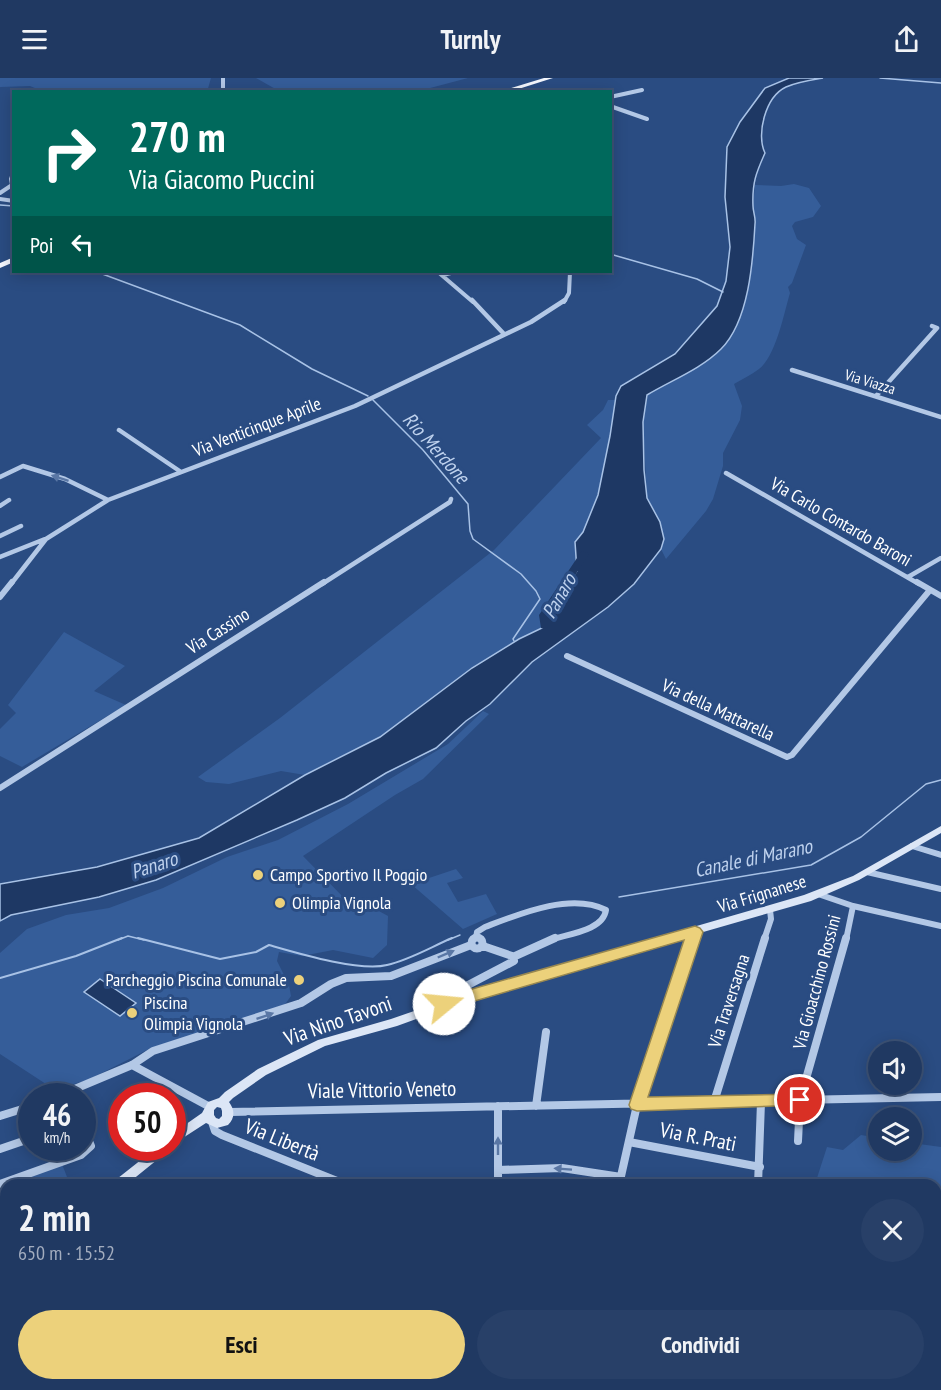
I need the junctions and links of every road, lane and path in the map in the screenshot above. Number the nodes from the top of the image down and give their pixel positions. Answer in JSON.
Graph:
{"nodes":[{"id":1,"x":550,"y":78,"type":"edge"},
{"id":2,"x":508,"y":90,"type":"edge"},
{"id":3,"x":642,"y":90,"type":"dead end"},
{"id":4,"x":612,"y":98,"type":"edge"},
{"id":5,"x":612,"y":107,"type":"edge"},
{"id":6,"x":647,"y":119,"type":"dead end"},
{"id":7,"x":440,"y":273,"type":"edge"},
{"id":8,"x":451,"y":273,"type":"edge"},
{"id":9,"x":570,"y":273,"type":"edge"},
{"id":10,"x":443,"y":275,"type":"junction"},
{"id":11,"x":932,"y":326,"type":"dead end"},
{"id":12,"x":504,"y":334,"type":"junction"},
{"id":13,"x":792,"y":370,"type":"dead end"},
{"id":14,"x":876,"y":396,"type":"junction"},
{"id":15,"x":941,"y":417,"type":"edge"},
{"id":16,"x":119,"y":430,"type":"dead end"},
{"id":17,"x":181,"y":472,"type":"junction"},
{"id":18,"x":726,"y":473,"type":"dead end"},
{"id":19,"x":0,"y":477,"type":"edge"},
{"id":20,"x":451,"y":499,"type":"dead end"},
{"id":21,"x":9,"y":500,"type":"dead end"},
{"id":22,"x":108,"y":500,"type":"junction"},
{"id":23,"x":0,"y":506,"type":"edge"},
{"id":24,"x":21,"y":526,"type":"dead end"},
{"id":25,"x":0,"y":536,"type":"edge"},
{"id":26,"x":46,"y":539,"type":"junction"},
{"id":27,"x":16,"y":550,"type":"junction"},
{"id":28,"x":0,"y":556,"type":"edge"},
{"id":29,"x":941,"y":558,"type":"edge"},
{"id":30,"x":30,"y":559,"type":"junction"},
{"id":31,"x":908,"y":577,"type":"junction"},
{"id":32,"x":930,"y":590,"type":"junction"},
{"id":33,"x":941,"y":596,"type":"edge"},
{"id":34,"x":0,"y":597,"type":"edge"},
{"id":35,"x":567,"y":656,"type":"dead end"},
{"id":36,"x":0,"y":788,"type":"edge"},
{"id":37,"x":941,"y":829,"type":"edge"},
{"id":38,"x":912,"y":846,"type":"junction"},
{"id":39,"x":941,"y":855,"type":"edge"},
{"id":40,"x":867,"y":872,"type":"junction"},
{"id":41,"x":941,"y":889,"type":"edge"},
{"id":42,"x":818,"y":894,"type":"junction"},
{"id":43,"x":853,"y":906,"type":"junction"},
{"id":44,"x":770,"y":910,"type":"junction"},
{"id":45,"x":941,"y":926,"type":"edge"},
{"id":46,"x":695,"y":932,"type":"junction"},
{"id":47,"x":473,"y":942,"type":"junction"},
{"id":48,"x":513,"y":957,"type":"junction"},
{"id":49,"x":444,"y":1004,"type":"junction"},
{"id":50,"x":546,"y":1032,"type":"dead end"},
{"id":51,"x":132,"y":1065,"type":"junction"},
{"id":52,"x":94,"y":1083,"type":"edge"},
{"id":53,"x":941,"y":1097,"type":"edge"},
{"id":54,"x":800,"y":1100,"type":"junction"},
{"id":55,"x":714,"y":1102,"type":"junction"},
{"id":56,"x":761,"y":1102,"type":"junction"},
{"id":57,"x":637,"y":1105,"type":"junction"},
{"id":58,"x":498,"y":1106,"type":"junction"},
{"id":59,"x":536,"y":1106,"type":"junction"},
{"id":60,"x":18,"y":1110,"type":"edge"},
{"id":61,"x":212,"y":1112,"type":"junction"},
{"id":62,"x":230,"y":1112,"type":"junction"},
{"id":63,"x":0,"y":1116,"type":"edge"},
{"id":64,"x":186,"y":1130,"type":"edge"},
{"id":65,"x":798,"y":1141,"type":"dead end"},
{"id":66,"x":629,"y":1142,"type":"junction"},
{"id":67,"x":18,"y":1143,"type":"edge"},
{"id":68,"x":0,"y":1149,"type":"edge"},
{"id":69,"x":64,"y":1161,"type":"edge"},
{"id":70,"x":147,"y":1161,"type":"edge"},
{"id":71,"x":760,"y":1167,"type":"junction"},
{"id":72,"x":498,"y":1170,"type":"junction"},
{"id":73,"x":14,"y":1179,"type":"edge"},
{"id":74,"x":125,"y":1179,"type":"edge"},
{"id":75,"x":331,"y":1179,"type":"edge"},
{"id":76,"x":498,"y":1179,"type":"edge"},
{"id":77,"x":611,"y":1179,"type":"edge"},
{"id":78,"x":620,"y":1179,"type":"edge"},
{"id":79,"x":759,"y":1179,"type":"edge"}],
"edges":[{"from":1,"to":2,"type":"main road"},
{"from":3,"to":4,"type":"street"},
{"from":5,"to":6,"type":"street"},
{"from":7,"to":10,"type":"street"},
{"from":8,"to":10,"type":"street"},
{"from":9,"to":12,"type":"street","name":"Via Venticinque Aprile"},
{"from":10,"to":12,"type":"street"},
{"from":11,"to":14,"type":"street"},
{"from":12,"to":17,"type":"street","name":"Via Venticinque Aprile"},
{"from":13,"to":14,"type":"street","name":"Via Viazza"},
{"from":14,"to":15,"type":"street","name":"Via Viazza"},
{"from":16,"to":17,"type":"street"},
{"from":17,"to":22,"type":"street","name":"Via Venticinque Aprile"},
{"from":18,"to":31,"type":"street","name":"Via Carlo Contardo Baroni"},
{"from":22,"to":19,"type":"street","one_way":true},
{"from":20,"to":36,"type":"street","name":"Via Cassino"},
{"from":21,"to":23,"type":"street"},
{"from":22,"to":26,"type":"street","name":"Via Venticinque Aprile"},
{"from":24,"to":25,"type":"street"},
{"from":26,"to":27,"type":"street"},
{"from":26,"to":30,"type":"street","name":"Via Venticinque Aprile"},
{"from":27,"to":28,"type":"street"},
{"from":27,"to":30,"type":"street"},
{"from":29,"to":31,"type":"street"},
{"from":30,"to":34,"type":"street","name":"Via Venticinque Aprile"},
{"from":31,"to":32,"type":"street","name":"Via Carlo Contardo Baroni"},
{"from":32,"to":33,"type":"street","name":"Via Carlo Contardo Baroni"},
{"from":32,"to":35,"type":"street","name":"Via della Mattarella"},
{"from":37,"to":38,"type":"main road","name":"Via Frignanese"},
{"from":38,"to":39,"type":"street"},
{"from":38,"to":40,"type":"main road","name":"Via Frignanese"},
{"from":40,"to":41,"type":"street"},
{"from":40,"to":42,"type":"main road","name":"Via Frignanese"},
{"from":42,"to":43,"type":"street"},
{"from":42,"to":44,"type":"main road","name":"Via Frignanese"},
{"from":43,"to":45,"type":"street"},
{"from":43,"to":54,"type":"street","name":"Via Gioacchino Rossini"},
{"from":44,"to":46,"type":"main road","name":"Via Frignanese"},
{"from":44,"to":55,"type":"street","name":"Via Traversagna"},
{"from":46,"to":49,"type":"main road","name":"Via Frignanese"},
{"from":46,"to":57,"type":"street"},
{"from":47,"to":48,"type":"street"},
{"from":47,"to":48,"type":"street"},
{"from":51,"to":47,"type":"street","one_way":true},
{"from":48,"to":49,"type":"street"},
{"from":49,"to":61,"type":"main road","name":"Via Nino Tavoni"},
{"from":50,"to":59,"type":"street"},
{"from":51,"to":52,"type":"street"},
{"from":51,"to":61,"type":"street","name":"Via Libertà"},
{"from":53,"to":54,"type":"street","name":"Viale Vittorio Veneto"},
{"from":54,"to":56,"type":"street","name":"Viale Vittorio Veneto"},
{"from":54,"to":65,"type":"street","name":"Via Gioacchino Rossini"},
{"from":55,"to":56,"type":"street","name":"Viale Vittorio Veneto"},
{"from":55,"to":57,"type":"street","name":"Viale Vittorio Veneto"},
{"from":56,"to":71,"type":"street"},
{"from":57,"to":59,"type":"street","name":"Viale Vittorio Veneto"},
{"from":57,"to":66,"type":"street"},
{"from":58,"to":59,"type":"street","name":"Viale Vittorio Veneto"},
{"from":58,"to":62,"type":"street","name":"Viale Vittorio Veneto"},
{"from":72,"to":58,"type":"street","one_way":true},
{"from":60,"to":63,"type":"street"},
{"from":61,"to":62,"type":"main road"},
{"from":61,"to":62,"type":"main road"},
{"from":61,"to":64,"type":"main road","name":"Via Nino Tavoni"},
{"from":61,"to":75,"type":"street","name":"Via Libertà"},
{"from":66,"to":71,"type":"street","name":"Via R. Prati"},
{"from":66,"to":78,"type":"street"},
{"from":67,"to":68,"type":"street"},
{"from":69,"to":73,"type":"street"},
{"from":70,"to":74,"type":"main road"},
{"from":71,"to":79,"type":"street"},
{"from":72,"to":76,"type":"street"},
{"from":77,"to":72,"type":"street","one_way":true}]}
